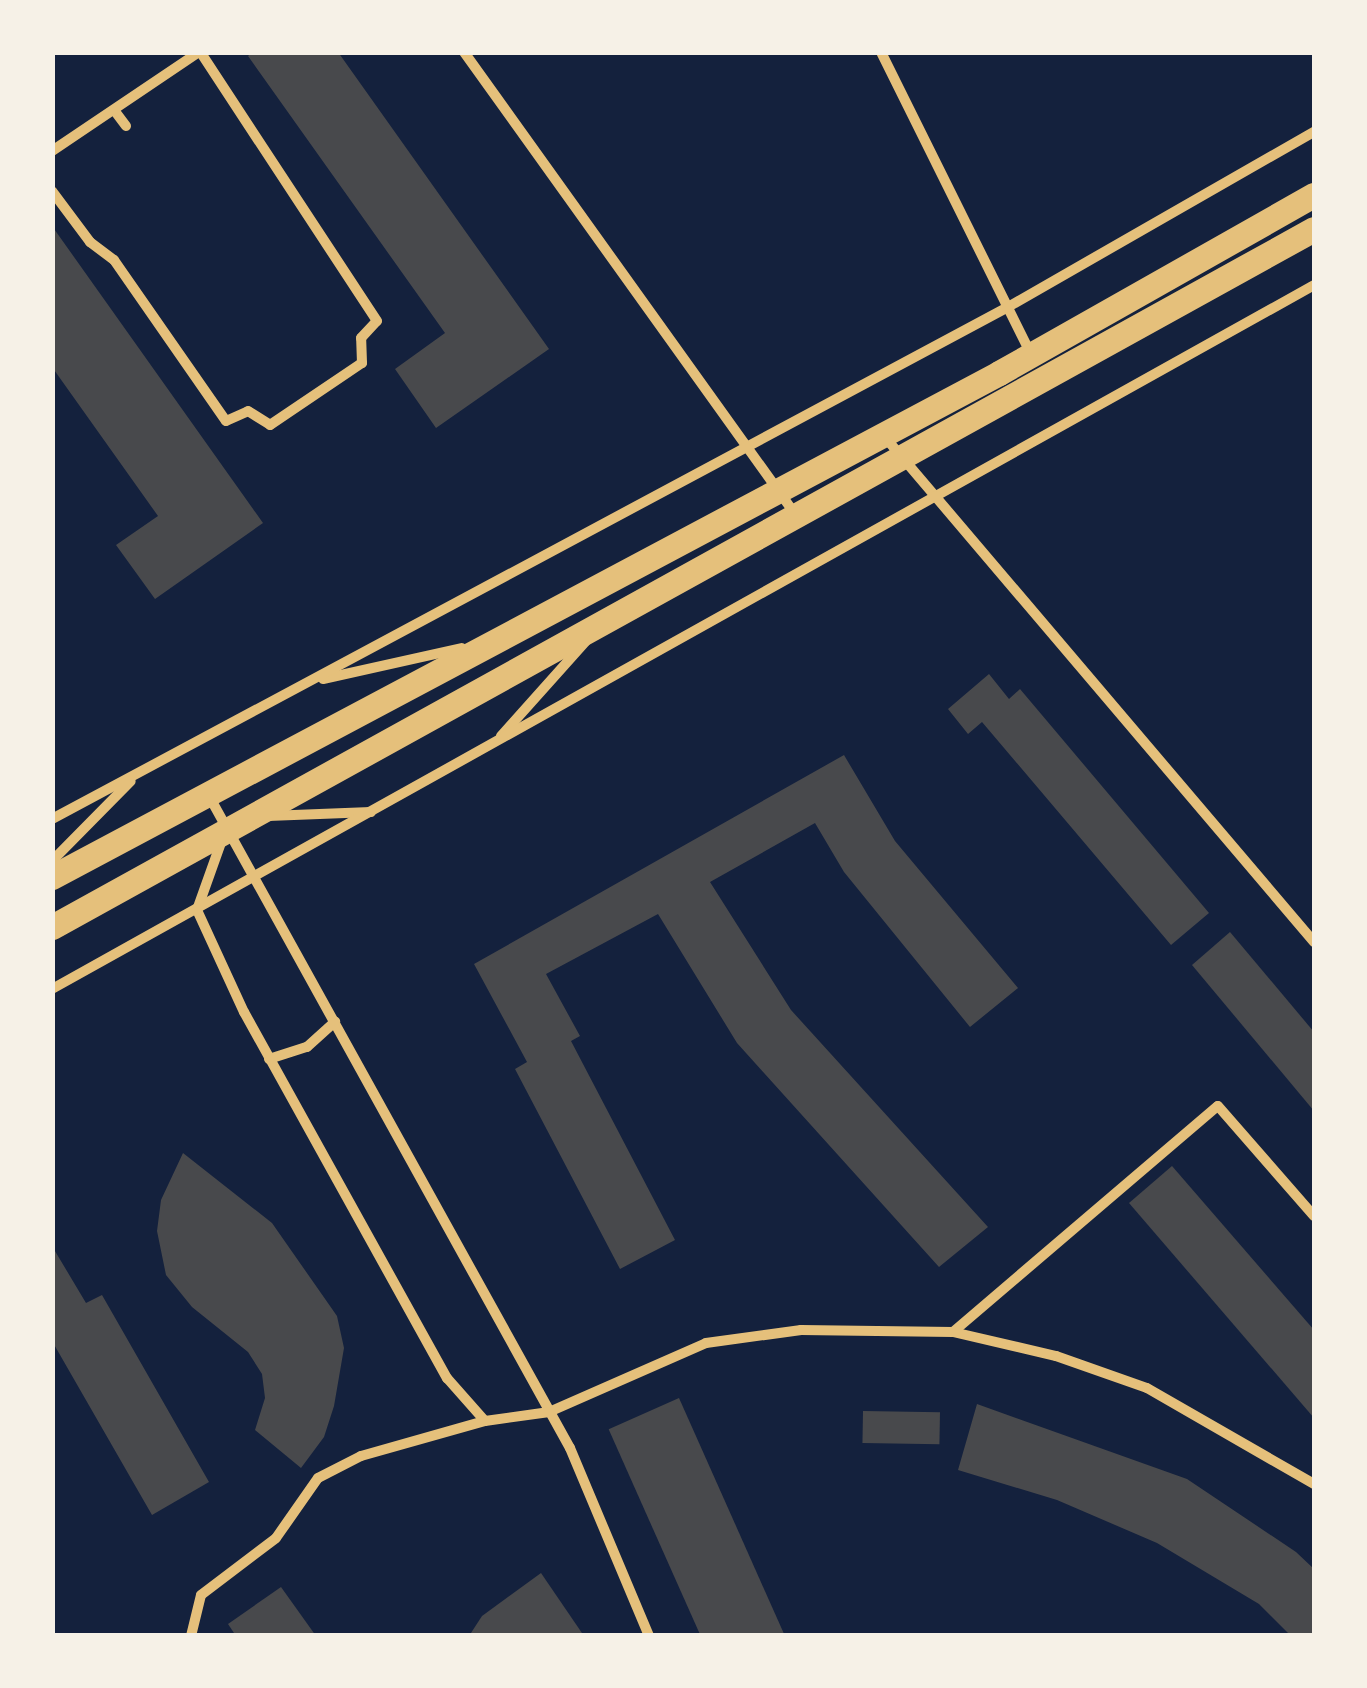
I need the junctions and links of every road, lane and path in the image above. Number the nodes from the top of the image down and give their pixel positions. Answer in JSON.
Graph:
{"nodes":[{"id":1,"x":200,"y":52,"type":"edge"},
{"id":2,"x":464,"y":52,"type":"edge"},
{"id":3,"x":881,"y":52,"type":"edge"},
{"id":4,"x":114,"y":110,"type":"junction"},
{"id":5,"x":126,"y":126,"type":"dead end"},
{"id":6,"x":1314,"y":132,"type":"edge"},
{"id":7,"x":52,"y":151,"type":"edge"},
{"id":8,"x":52,"y":190,"type":"edge"},
{"id":9,"x":1314,"y":195,"type":"edge"},
{"id":10,"x":1314,"y":229,"type":"edge"},
{"id":11,"x":1314,"y":285,"type":"edge"},
{"id":12,"x":1008,"y":307,"type":"junction"},
{"id":13,"x":1031,"y":354,"type":"junction"},
{"id":14,"x":1045,"y":381,"type":"junction"},
{"id":15,"x":883,"y":435,"type":"junction"},
{"id":16,"x":747,"y":447,"type":"junction"},
{"id":17,"x":903,"y":459,"type":"junction"},
{"id":18,"x":777,"y":489,"type":"junction"},
{"id":19,"x":935,"y":496,"type":"junction"},
{"id":20,"x":795,"y":514,"type":"junction"},
{"id":21,"x":607,"y":618,"type":"junction"},
{"id":22,"x":492,"y":642,"type":"junction"},
{"id":23,"x":308,"y":682,"type":"junction"},
{"id":24,"x":493,"y":744,"type":"junction"},
{"id":25,"x":139,"y":773,"type":"junction"},
{"id":26,"x":208,"y":794,"type":"junction"},
{"id":27,"x":374,"y":811,"type":"junction"},
{"id":28,"x":252,"y":816,"type":"junction"},
{"id":29,"x":52,"y":819,"type":"edge"},
{"id":30,"x":225,"y":831,"type":"junction"},
{"id":31,"x":52,"y":861,"type":"edge"},
{"id":32,"x":52,"y":877,"type":"edge"},
{"id":33,"x":252,"y":880,"type":"junction"},
{"id":34,"x":197,"y":910,"type":"junction"},
{"id":35,"x":52,"y":926,"type":"edge"},
{"id":36,"x":1314,"y":942,"type":"edge"},
{"id":37,"x":52,"y":989,"type":"edge"},
{"id":38,"x":335,"y":1022,"type":"junction"},
{"id":39,"x":269,"y":1059,"type":"junction"},
{"id":40,"x":1314,"y":1216,"type":"edge"},
{"id":41,"x":953,"y":1332,"type":"junction"},
{"id":42,"x":549,"y":1412,"type":"junction"},
{"id":43,"x":485,"y":1421,"type":"junction"},
{"id":44,"x":1314,"y":1484,"type":"edge"},
{"id":45,"x":190,"y":1636,"type":"edge"},
{"id":46,"x":649,"y":1636,"type":"edge"}],
"edges":[{"from":1,"to":4,"type":"street"},
{"from":1,"to":8,"type":"street"},
{"from":2,"to":16,"type":"street"},
{"from":3,"to":12,"type":"street"},
{"from":4,"to":5,"type":"street"},
{"from":4,"to":7,"type":"street"},
{"from":6,"to":12,"type":"street"},
{"from":9,"to":13,"type":"main road"},
{"from":10,"to":14,"type":"main road"},
{"from":11,"to":19,"type":"street"},
{"from":12,"to":13,"type":"street"},
{"from":12,"to":16,"type":"street"},
{"from":13,"to":14,"type":"street"},
{"from":13,"to":15,"type":"main road"},
{"from":14,"to":17,"type":"main road"},
{"from":15,"to":17,"type":"street"},
{"from":15,"to":18,"type":"main road"},
{"from":16,"to":18,"type":"street"},
{"from":16,"to":23,"type":"street"},
{"from":17,"to":19,"type":"street"},
{"from":17,"to":20,"type":"main road"},
{"from":18,"to":20,"type":"street"},
{"from":18,"to":22,"type":"main road"},
{"from":19,"to":24,"type":"street"},
{"from":19,"to":36,"type":"street"},
{"from":20,"to":21,"type":"main road"},
{"from":21,"to":24,"type":"street"},
{"from":21,"to":28,"type":"main road"},
{"from":22,"to":23,"type":"street"},
{"from":22,"to":26,"type":"main road"},
{"from":23,"to":25,"type":"street"},
{"from":24,"to":27,"type":"street"},
{"from":25,"to":29,"type":"street"},
{"from":25,"to":31,"type":"street"},
{"from":26,"to":30,"type":"street"},
{"from":26,"to":32,"type":"main road"},
{"from":27,"to":28,"type":"street"},
{"from":27,"to":33,"type":"street"},
{"from":28,"to":30,"type":"main road"},
{"from":30,"to":33,"type":"street"},
{"from":30,"to":34,"type":"street"},
{"from":30,"to":35,"type":"main road"},
{"from":33,"to":34,"type":"street"},
{"from":33,"to":38,"type":"street"},
{"from":34,"to":37,"type":"street"},
{"from":34,"to":39,"type":"street"},
{"from":38,"to":39,"type":"street"},
{"from":38,"to":42,"type":"street"},
{"from":39,"to":43,"type":"street"},
{"from":40,"to":41,"type":"street"},
{"from":41,"to":42,"type":"street"},
{"from":41,"to":44,"type":"street"},
{"from":42,"to":43,"type":"street"},
{"from":42,"to":46,"type":"street"},
{"from":43,"to":45,"type":"street"}]}
